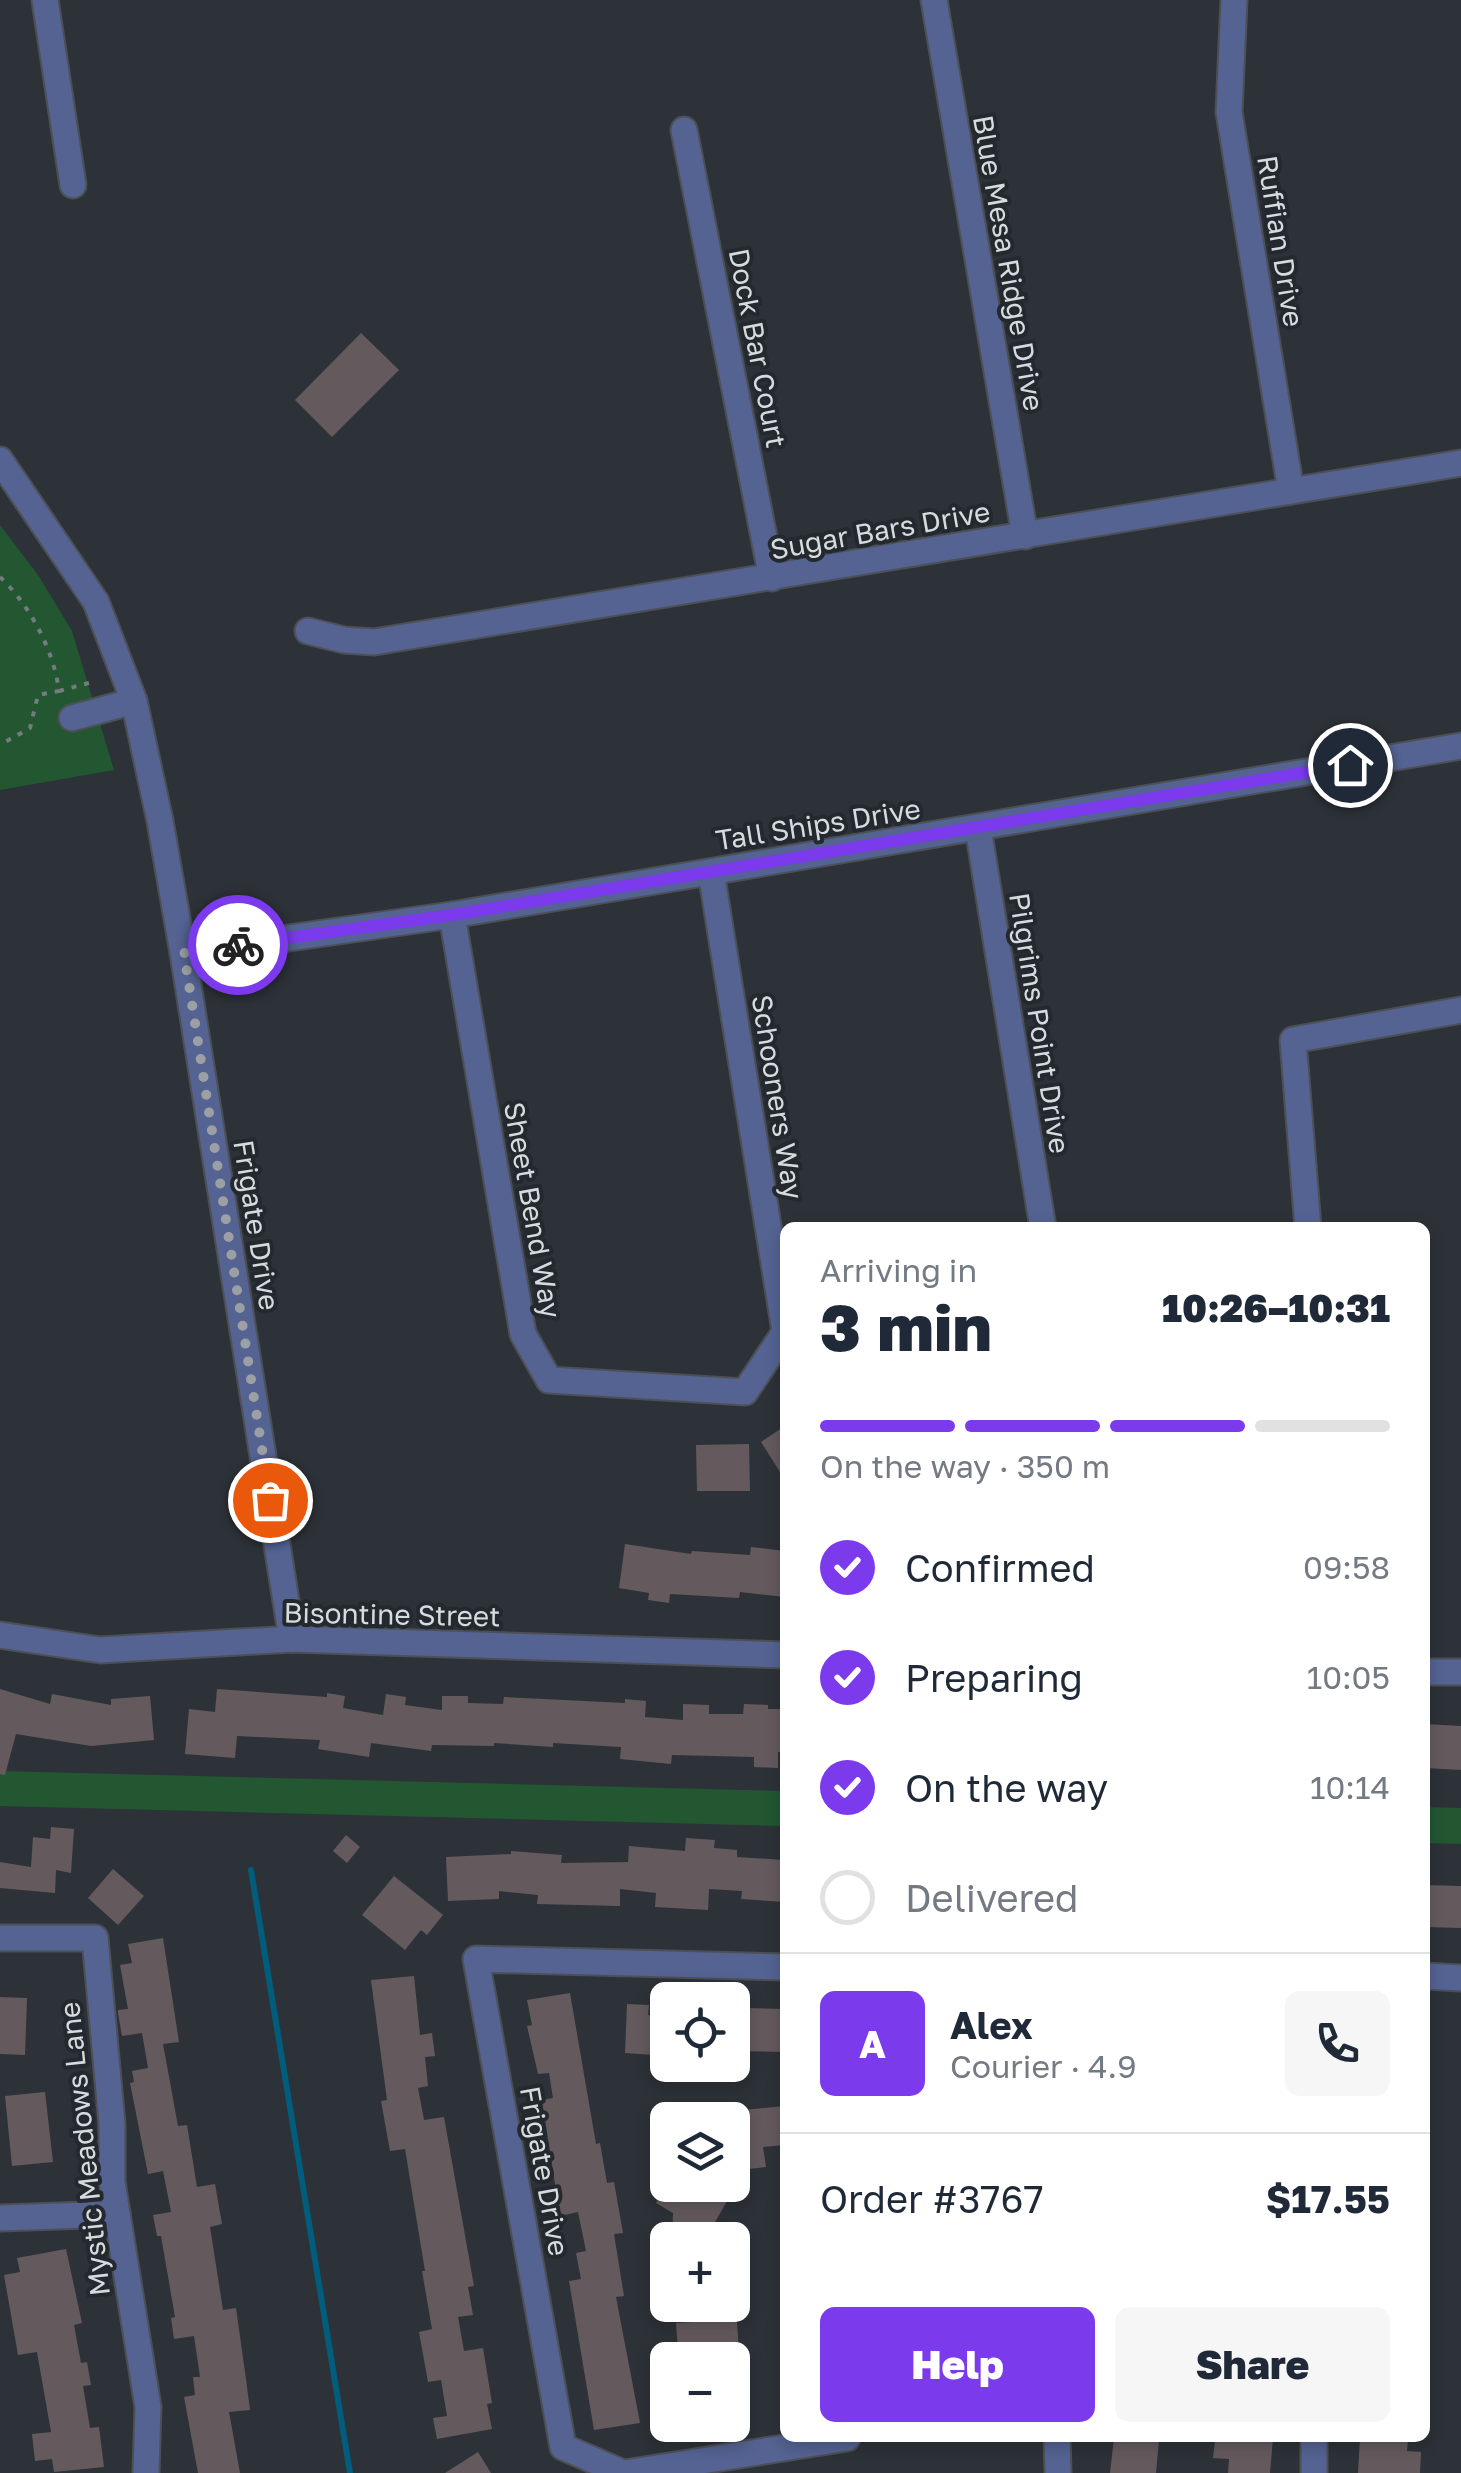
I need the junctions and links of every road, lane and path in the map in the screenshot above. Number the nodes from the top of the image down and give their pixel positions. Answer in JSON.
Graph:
{"nodes":[{"id":1,"x":45,"y":0,"type":"edge"},
{"id":2,"x":934,"y":0,"type":"edge"},
{"id":3,"x":1234,"y":0,"type":"edge"},
{"id":4,"x":684,"y":130,"type":"dead end"},
{"id":5,"x":73,"y":185,"type":"dead end"},
{"id":6,"x":0,"y":460,"type":"edge"},
{"id":7,"x":1461,"y":463,"type":"edge"},
{"id":8,"x":1291,"y":492,"type":"junction"},
{"id":9,"x":1026,"y":536,"type":"junction"},
{"id":10,"x":0,"y":577,"type":"edge"},
{"id":11,"x":772,"y":578,"type":"junction"},
{"id":12,"x":308,"y":630,"type":"dead end"},
{"id":13,"x":96,"y":681,"type":"dead end"},
{"id":14,"x":59,"y":691,"type":"junction"},
{"id":15,"x":134,"y":701,"type":"junction"},
{"id":16,"x":72,"y":718,"type":"dead end"},
{"id":17,"x":0,"y":745,"type":"edge"},
{"id":18,"x":1461,"y":746,"type":"edge"},
{"id":19,"x":978,"y":828,"type":"junction"},
{"id":20,"x":711,"y":872,"type":"junction"},
{"id":21,"x":452,"y":915,"type":"junction"},
{"id":22,"x":184,"y":953,"type":"junction"},
{"id":23,"x":1461,"y":1010,"type":"edge"},
{"id":24,"x":1042,"y":1222,"type":"edge"},
{"id":25,"x":1308,"y":1222,"type":"edge"},
{"id":26,"x":780,"y":1300,"type":"edge"},
{"id":27,"x":780,"y":1338,"type":"edge"},
{"id":28,"x":681,"y":1388,"type":"joint"},
{"id":29,"x":0,"y":1635,"type":"edge"},
{"id":30,"x":292,"y":1640,"type":"junction"},
{"id":31,"x":780,"y":1655,"type":"edge"},
{"id":32,"x":1430,"y":1672,"type":"edge"},
{"id":33,"x":1461,"y":1672,"type":"edge"},
{"id":34,"x":0,"y":1938,"type":"edge"},
{"id":35,"x":780,"y":1967,"type":"edge"},
{"id":36,"x":1430,"y":1976,"type":"edge"},
{"id":37,"x":1461,"y":1978,"type":"edge"},
{"id":38,"x":117,"y":2214,"type":"junction"},
{"id":39,"x":0,"y":2218,"type":"edge"},
{"id":40,"x":796,"y":2442,"type":"edge"},
{"id":41,"x":1057,"y":2442,"type":"edge"},
{"id":42,"x":1314,"y":2442,"type":"edge"},
{"id":43,"x":146,"y":2473,"type":"edge"},
{"id":44,"x":624,"y":2473,"type":"edge"},
{"id":45,"x":1058,"y":2473,"type":"edge"},
{"id":46,"x":1314,"y":2473,"type":"edge"}],
"edges":[{"from":1,"to":5,"type":"street"},
{"from":2,"to":9,"type":"street","name":"Blue Mesa Ridge Drive"},
{"from":3,"to":8,"type":"street","name":"Ruffian Drive"},
{"from":4,"to":11,"type":"street","name":"Dock Bar Court"},
{"from":6,"to":15,"type":"street","name":"Frigate Drive"},
{"from":7,"to":8,"type":"street","name":"Sugar Bars Drive"},
{"from":8,"to":9,"type":"street","name":"Sugar Bars Drive"},
{"from":9,"to":11,"type":"street","name":"Sugar Bars Drive"},
{"from":10,"to":14,"type":"path"},
{"from":11,"to":12,"type":"street","name":"Sugar Bars Drive"},
{"from":13,"to":14,"type":"path"},
{"from":14,"to":17,"type":"path"},
{"from":15,"to":16,"type":"street"},
{"from":15,"to":22,"type":"street","name":"Frigate Drive"},
{"from":18,"to":19,"type":"street","name":"Tall Ships Drive"},
{"from":19,"to":20,"type":"street","name":"Tall Ships Drive"},
{"from":19,"to":24,"type":"street","name":"Pilgrims Point Drive"},
{"from":20,"to":21,"type":"street","name":"Tall Ships Drive"},
{"from":20,"to":26,"type":"street","name":"Schooners Way"},
{"from":21,"to":22,"type":"street","name":"Tall Ships Drive"},
{"from":21,"to":28,"type":"street","name":"Sheet Bend Way"},
{"from":22,"to":30,"type":"street","name":"Frigate Drive"},
{"from":23,"to":25,"type":"street"},
{"from":27,"to":28,"type":"street","name":"Schooners Way"},
{"from":29,"to":30,"type":"street","name":"Bisontine Street"},
{"from":30,"to":31,"type":"street","name":"Bisontine Street"},
{"from":32,"to":33,"type":"street"},
{"from":34,"to":38,"type":"street","name":"Mystic Meadows Lane"},
{"from":35,"to":44,"type":"street","name":"Frigate Drive"},
{"from":36,"to":37,"type":"street"},
{"from":38,"to":39,"type":"street"},
{"from":38,"to":43,"type":"street","name":"Mystic Meadows Lane"},
{"from":40,"to":44,"type":"street"},
{"from":41,"to":45,"type":"street"},
{"from":42,"to":46,"type":"street"}]}
